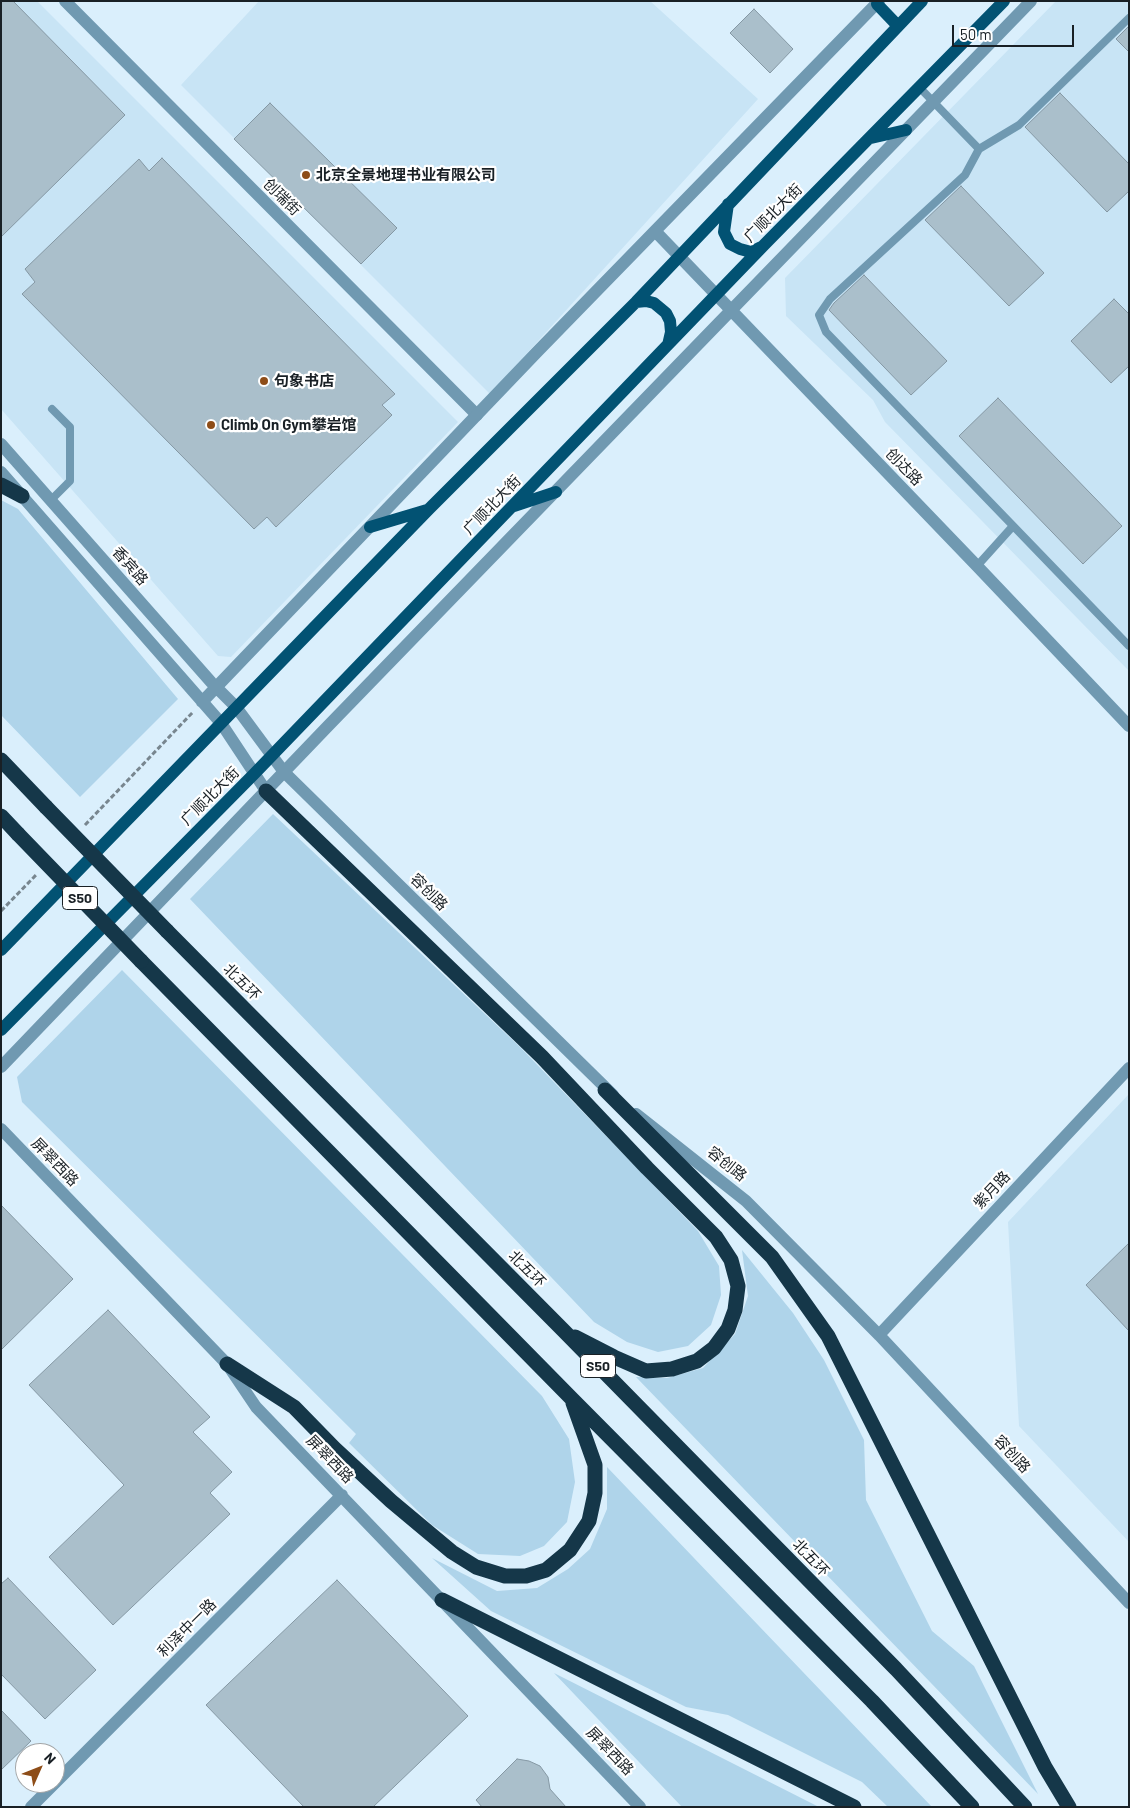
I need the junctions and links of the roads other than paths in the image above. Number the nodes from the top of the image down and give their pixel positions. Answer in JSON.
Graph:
{"nodes":[{"id":1,"x":65,"y":1,"type":"edge"},
{"id":2,"x":922,"y":1,"type":"edge"},
{"id":3,"x":1004,"y":1,"type":"edge"},
{"id":4,"x":1031,"y":1,"type":"edge"},
{"id":5,"x":878,"y":3,"type":"edge"},
{"id":6,"x":1129,"y":18,"type":"edge"},
{"id":7,"x":898,"y":26,"type":"junction"},
{"id":8,"x":920,"y":88,"type":"junction"},
{"id":9,"x":933,"y":102,"type":"junction"},
{"id":10,"x":906,"y":130,"type":"junction"},
{"id":11,"x":871,"y":138,"type":"junction"},
{"id":12,"x":979,"y":149,"type":"junction"},
{"id":13,"x":728,"y":204,"type":"junction"},
{"id":14,"x":655,"y":231,"type":"junction"},
{"id":15,"x":764,"y":246,"type":"junction"},
{"id":16,"x":679,"y":256,"type":"junction"},
{"id":17,"x":716,"y":295,"type":"junction"},
{"id":18,"x":636,"y":302,"type":"junction"},
{"id":19,"x":731,"y":311,"type":"junction"},
{"id":20,"x":668,"y":345,"type":"junction"},
{"id":21,"x":52,"y":409,"type":"dead end"},
{"id":22,"x":477,"y":415,"type":"junction"},
{"id":23,"x":1,"y":444,"type":"edge"},
{"id":24,"x":1,"y":472,"type":"edge"},
{"id":25,"x":1,"y":485,"type":"edge"},
{"id":26,"x":556,"y":492,"type":"junction"},
{"id":27,"x":22,"y":496,"type":"junction"},
{"id":28,"x":50,"y":500,"type":"junction"},
{"id":29,"x":512,"y":507,"type":"junction"},
{"id":30,"x":429,"y":509,"type":"junction"},
{"id":31,"x":1013,"y":526,"type":"junction"},
{"id":32,"x":370,"y":527,"type":"junction"},
{"id":33,"x":977,"y":566,"type":"junction"},
{"id":34,"x":1129,"y":646,"type":"edge"},
{"id":35,"x":216,"y":688,"type":"junction"},
{"id":36,"x":202,"y":702,"type":"junction"},
{"id":37,"x":236,"y":707,"type":"junction"},
{"id":38,"x":221,"y":723,"type":"junction"},
{"id":39,"x":1129,"y":726,"type":"edge"},
{"id":40,"x":272,"y":756,"type":"junction"},
{"id":41,"x":1,"y":760,"type":"edge"},
{"id":42,"x":284,"y":772,"type":"junction"},
{"id":43,"x":255,"y":773,"type":"junction"},
{"id":44,"x":266,"y":791,"type":"junction"},
{"id":45,"x":1,"y":816,"type":"edge"},
{"id":46,"x":1,"y":950,"type":"edge"},
{"id":47,"x":1,"y":1030,"type":"edge"},
{"id":48,"x":1,"y":1068,"type":"edge"},
{"id":49,"x":1129,"y":1068,"type":"edge"},
{"id":50,"x":605,"y":1090,"type":"junction"},
{"id":51,"x":1,"y":1129,"type":"edge"},
{"id":52,"x":563,"y":1330,"type":"junction"},
{"id":53,"x":879,"y":1335,"type":"junction"},
{"id":54,"x":227,"y":1364,"type":"junction"},
{"id":55,"x":572,"y":1399,"type":"junction"},
{"id":56,"x":342,"y":1495,"type":"junction"},
{"id":57,"x":442,"y":1600,"type":"junction"},
{"id":58,"x":1129,"y":1602,"type":"edge"},
{"id":59,"x":65,"y":1773,"type":"edge"},
{"id":60,"x":45,"y":1793,"type":"edge"},
{"id":61,"x":31,"y":1807,"type":"edge"},
{"id":62,"x":640,"y":1807,"type":"edge"},
{"id":63,"x":854,"y":1807,"type":"edge"},
{"id":64,"x":972,"y":1807,"type":"edge"},
{"id":65,"x":1025,"y":1807,"type":"edge"},
{"id":66,"x":1069,"y":1807,"type":"edge"}],
"edges":[{"from":1,"to":22,"type":"street","name":"创瑞街"},
{"from":2,"to":7,"type":"main road"},
{"from":3,"to":8,"type":"main road","name":"广顺北大街"},
{"from":4,"to":9,"type":"street"},
{"from":5,"to":7,"type":"main road"},
{"from":5,"to":14,"type":"street"},
{"from":6,"to":12,"type":"lane"},
{"from":7,"to":13,"type":"main road"},
{"from":8,"to":9,"type":"lane"},
{"from":8,"to":11,"type":"main road","name":"广顺北大街"},
{"from":9,"to":10,"type":"street"},
{"from":9,"to":12,"type":"lane"},
{"from":10,"to":11,"type":"main road"},
{"from":10,"to":19,"type":"street"},
{"from":11,"to":15,"type":"main road","name":"广顺北大街"},
{"from":12,"to":31,"type":"lane"},
{"from":13,"to":15,"type":"main road"},
{"from":13,"to":16,"type":"main road"},
{"from":14,"to":16,"type":"street","name":"创达路"},
{"from":14,"to":22,"type":"street"},
{"from":15,"to":17,"type":"main road","name":"广顺北大街"},
{"from":16,"to":17,"type":"street","name":"创达路"},
{"from":16,"to":18,"type":"main road"},
{"from":17,"to":19,"type":"street","name":"创达路"},
{"from":17,"to":20,"type":"main road","name":"广顺北大街"},
{"from":18,"to":20,"type":"main road"},
{"from":18,"to":30,"type":"main road"},
{"from":19,"to":26,"type":"street"},
{"from":19,"to":33,"type":"street","name":"创达路"},
{"from":20,"to":29,"type":"main road","name":"广顺北大街"},
{"from":21,"to":28,"type":"lane"},
{"from":22,"to":32,"type":"street"},
{"from":23,"to":28,"type":"street","name":"香宾路"},
{"from":24,"to":27,"type":"street"},
{"from":25,"to":27,"type":"highway"},
{"from":26,"to":29,"type":"main road"},
{"from":26,"to":42,"type":"street"},
{"from":27,"to":28,"type":"street"},
{"from":27,"to":36,"type":"street"},
{"from":28,"to":35,"type":"street","name":"香宾路"},
{"from":29,"to":40,"type":"main road","name":"广顺北大街"},
{"from":30,"to":32,"type":"main road"},
{"from":30,"to":37,"type":"main road"},
{"from":31,"to":33,"type":"lane"},
{"from":31,"to":34,"type":"lane"},
{"from":32,"to":35,"type":"street"},
{"from":33,"to":39,"type":"street","name":"创达路"},
{"from":35,"to":36,"type":"street"},
{"from":35,"to":37,"type":"street","name":"香宾路"},
{"from":36,"to":38,"type":"street"},
{"from":37,"to":38,"type":"main road"},
{"from":37,"to":40,"type":"street","name":"香宾路"},
{"from":38,"to":43,"type":"street"},
{"from":38,"to":46,"type":"main road"},
{"from":40,"to":42,"type":"street","name":"容创路"},
{"from":40,"to":43,"type":"main road","name":"广顺北大街"},
{"from":41,"to":52,"type":"highway","name":"北五环","number":"S50","bridge":true},
{"from":42,"to":44,"type":"street"},
{"from":42,"to":50,"type":"street","name":"容创路"},
{"from":43,"to":44,"type":"street"},
{"from":43,"to":47,"type":"main road","name":"广顺北大街"},
{"from":44,"to":48,"type":"street"},
{"from":44,"to":52,"type":"highway"},
{"from":45,"to":55,"type":"highway","number":"S50","bridge":true},
{"from":49,"to":53,"type":"street","name":"紫月路"},
{"from":50,"to":53,"type":"street","name":"容创路"},
{"from":50,"to":66,"type":"highway"},
{"from":51,"to":54,"type":"street","name":"屏翠西路"},
{"from":52,"to":65,"type":"highway","name":"北五环","number":"S50"},
{"from":53,"to":58,"type":"street","name":"容创路"},
{"from":54,"to":55,"type":"highway"},
{"from":54,"to":56,"type":"street","name":"屏翠西路"},
{"from":55,"to":64,"type":"highway","number":"S50"},
{"from":56,"to":57,"type":"street","name":"屏翠西路"},
{"from":56,"to":59,"type":"street","name":"利泽中一路"},
{"from":57,"to":62,"type":"street","name":"屏翠西路"},
{"from":57,"to":63,"type":"highway"},
{"from":60,"to":61,"type":"street","name":"利泽中一路"}]}
